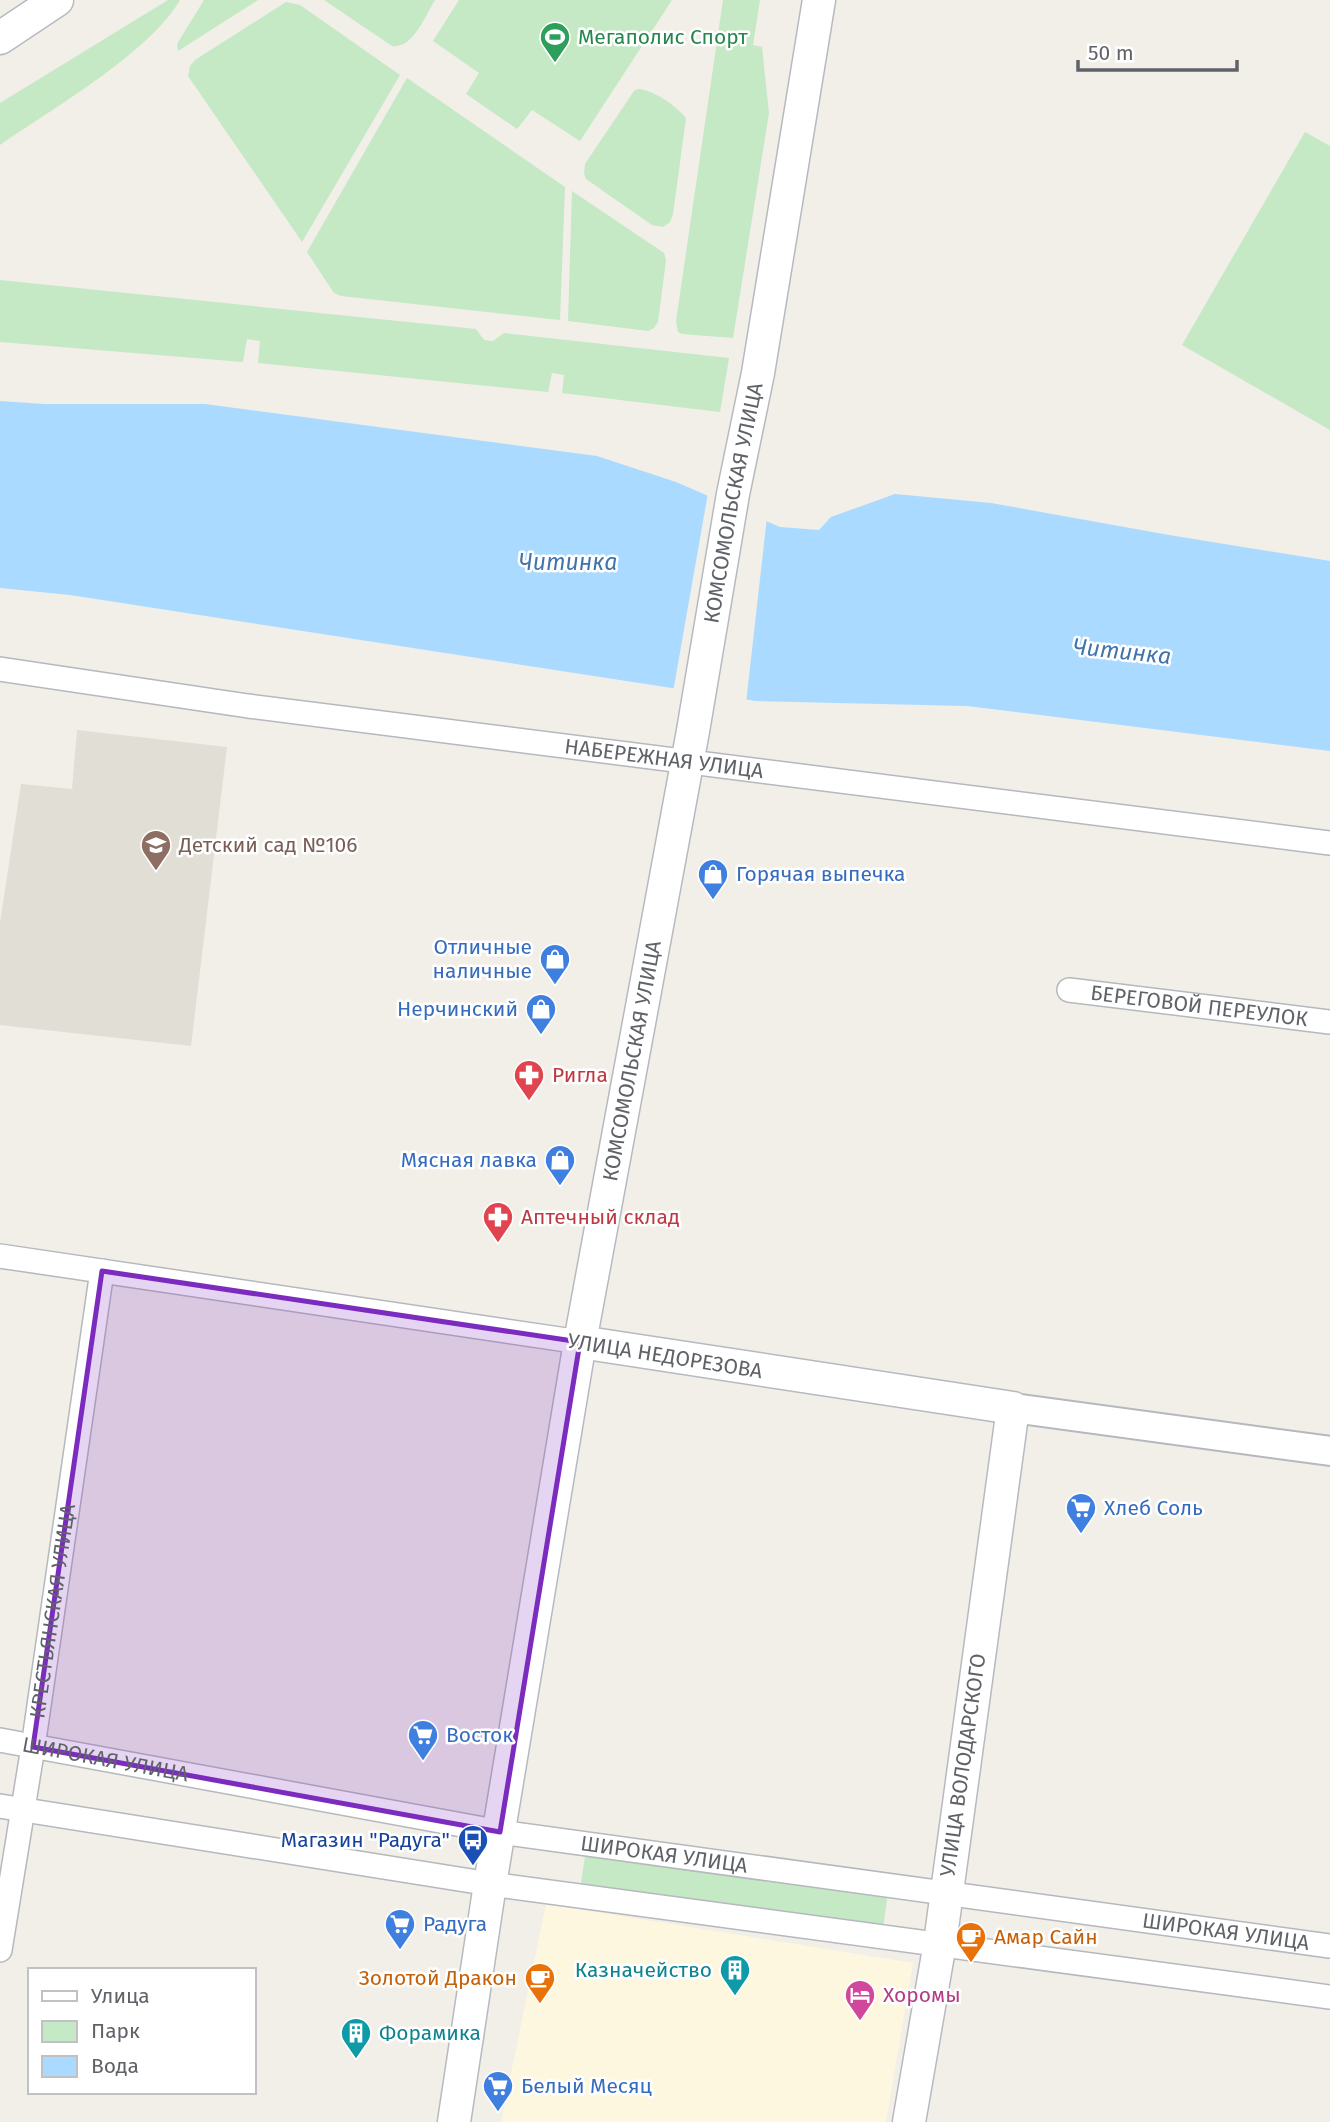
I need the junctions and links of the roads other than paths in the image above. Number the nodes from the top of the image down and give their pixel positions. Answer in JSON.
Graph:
{"nodes":[{"id":1,"x":57,"y":0,"type":"edge"},
{"id":2,"x":819,"y":0,"type":"edge"},
{"id":3,"x":0,"y":38,"type":"edge"},
{"id":4,"x":0,"y":669,"type":"edge"},
{"id":5,"x":687,"y":763,"type":"junction"},
{"id":6,"x":1330,"y":842,"type":"edge"},
{"id":7,"x":1069,"y":990,"type":"dead end"},
{"id":8,"x":1330,"y":1022,"type":"edge"},
{"id":9,"x":0,"y":1256,"type":"edge"},
{"id":10,"x":102,"y":1271,"type":"junction"},
{"id":11,"x":580,"y":1342,"type":"junction"},
{"id":12,"x":1013,"y":1408,"type":"junction"},
{"id":13,"x":1330,"y":1451,"type":"edge"},
{"id":14,"x":0,"y":1741,"type":"edge"},
{"id":15,"x":33,"y":1747,"type":"junction"},
{"id":16,"x":11,"y":1808,"type":"edge"},
{"id":17,"x":500,"y":1832,"type":"junction"},
{"id":18,"x":490,"y":1884,"type":"junction"},
{"id":19,"x":946,"y":1894,"type":"junction"},
{"id":20,"x":940,"y":1943,"type":"junction"},
{"id":21,"x":1330,"y":1947,"type":"edge"},
{"id":22,"x":0,"y":1950,"type":"edge"},
{"id":23,"x":1330,"y":1997,"type":"edge"},
{"id":24,"x":454,"y":2122,"type":"edge"},
{"id":25,"x":909,"y":2122,"type":"edge"}],
"edges":[{"from":1,"to":3,"type":"main road"},
{"from":2,"to":5,"type":"main road","name":"КОМСОМОЛЬСКАЯ УЛИЦА"},
{"from":4,"to":5,"type":"street","name":"НАБЕРЕЖНАЯ УЛИЦА"},
{"from":5,"to":6,"type":"street","name":"НАБЕРЕЖНАЯ УЛИЦА"},
{"from":5,"to":11,"type":"main road","name":"КОМСОМОЛЬСКАЯ УЛИЦА"},
{"from":7,"to":8,"type":"street","name":"БЕРЕГОВОЙ ПЕРЕУЛОК"},
{"from":9,"to":10,"type":"street","name":"УЛИЦА НЕДОРЕЗОВА"},
{"from":10,"to":11,"type":"street","name":"УЛИЦА НЕДОРЕЗОВА"},
{"from":10,"to":15,"type":"street","name":"КРЕСТЬЯНСКАЯ УЛИЦА"},
{"from":11,"to":12,"type":"main road","name":"УЛИЦА НЕДОРЕЗОВА"},
{"from":11,"to":17,"type":"main road","name":"КОМСОМОЛЬСКАЯ УЛИЦА"},
{"from":12,"to":13,"type":"street","name":"УЛИЦА НЕДОРЕЗОВА"},
{"from":12,"to":19,"type":"main road","name":"УЛИЦА ВОЛОДАРСКОГО"},
{"from":14,"to":15,"type":"street","name":"ШИРОКАЯ УЛИЦА"},
{"from":15,"to":16,"type":"street","name":"КРЕСТЬЯНСКАЯ УЛИЦА"},
{"from":15,"to":17,"type":"street","name":"ШИРОКАЯ УЛИЦА"},
{"from":16,"to":18,"type":"street"},
{"from":16,"to":22,"type":"street","name":"КРЕСТЬЯНСКАЯ УЛИЦА"},
{"from":17,"to":18,"type":"main road","name":"КОМСОМОЛЬСКАЯ УЛИЦА"},
{"from":17,"to":19,"type":"street","name":"ШИРОКАЯ УЛИЦА"},
{"from":18,"to":20,"type":"street"},
{"from":18,"to":24,"type":"main road","name":"КОМСОМОЛЬСКАЯ УЛИЦА"},
{"from":19,"to":20,"type":"main road","name":"УЛИЦА ВОЛОДАРСКОГО"},
{"from":19,"to":21,"type":"street","name":"ШИРОКАЯ УЛИЦА"},
{"from":20,"to":23,"type":"street"},
{"from":20,"to":25,"type":"main road","name":"УЛИЦА ВОЛОДАРСКОГО"}]}
